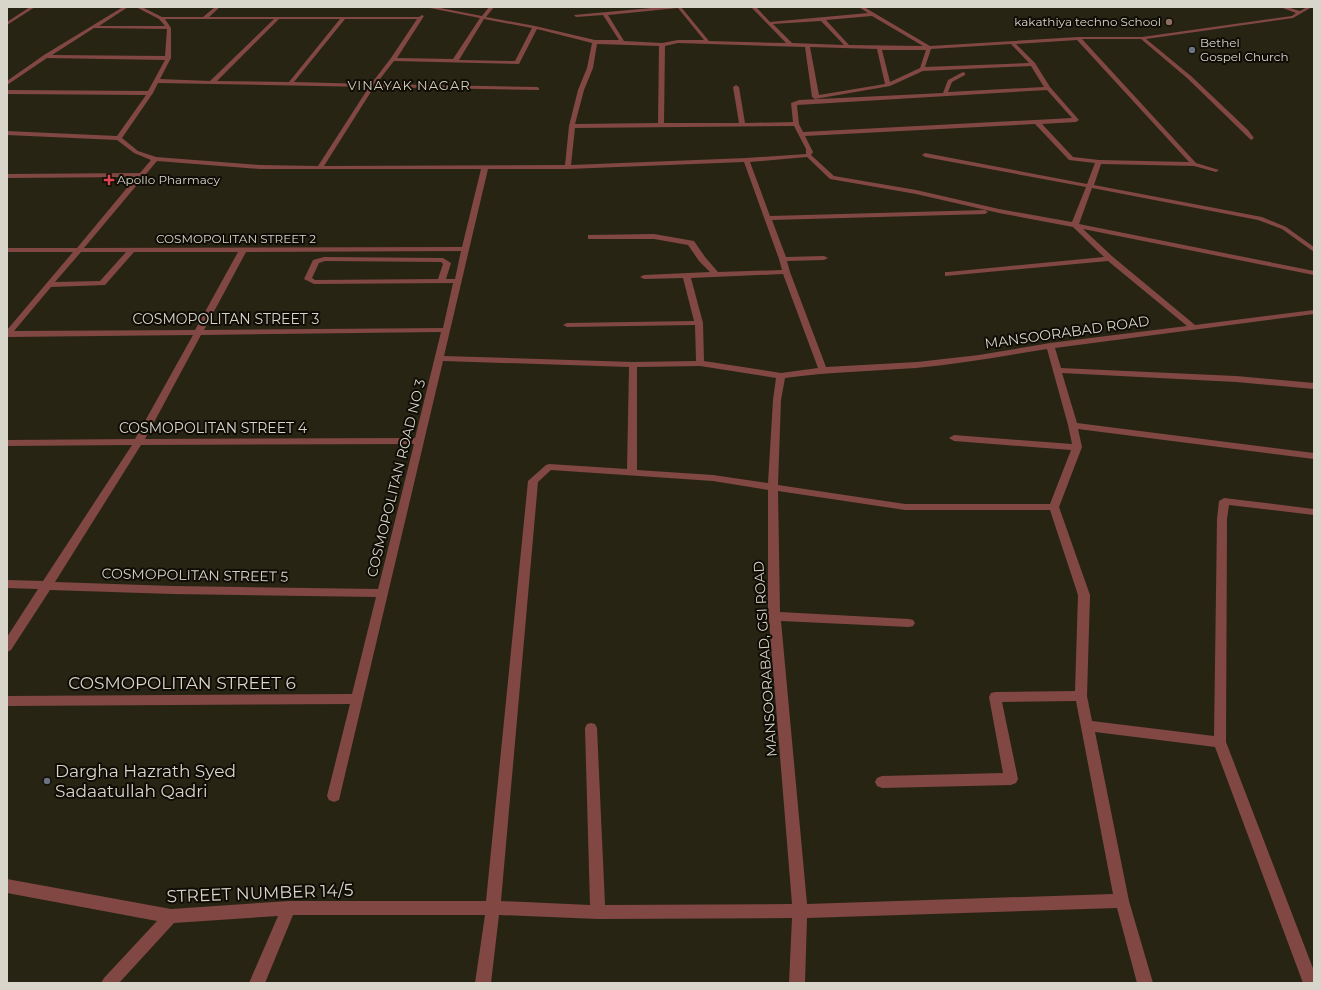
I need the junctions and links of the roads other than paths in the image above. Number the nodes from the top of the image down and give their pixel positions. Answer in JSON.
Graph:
{"nodes":[{"id":1,"x":33,"y":7,"type":"edge"},
{"id":2,"x":126,"y":7,"type":"edge"},
{"id":3,"x":138,"y":7,"type":"edge"},
{"id":4,"x":218,"y":7,"type":"edge"},
{"id":5,"x":429,"y":7,"type":"edge"},
{"id":6,"x":492,"y":7,"type":"edge"},
{"id":7,"x":564,"y":7,"type":"edge"},
{"id":8,"x":572,"y":7,"type":"edge"},
{"id":9,"x":679,"y":7,"type":"edge"},
{"id":10,"x":753,"y":7,"type":"edge"},
{"id":11,"x":861,"y":7,"type":"edge"},
{"id":12,"x":1282,"y":7,"type":"edge"},
{"id":13,"x":1310,"y":7,"type":"edge"},
{"id":14,"x":1301,"y":13,"type":"junction"},
{"id":15,"x":605,"y":14,"type":"junction"},
{"id":16,"x":873,"y":14,"type":"junction"},
{"id":17,"x":576,"y":16,"type":"dead end"},
{"id":18,"x":483,"y":17,"type":"junction"},
{"id":19,"x":161,"y":18,"type":"junction"},
{"id":20,"x":204,"y":18,"type":"junction"},
{"id":21,"x":278,"y":18,"type":"junction"},
{"id":22,"x":344,"y":18,"type":"junction"},
{"id":23,"x":420,"y":18,"type":"junction"},
{"id":24,"x":822,"y":19,"type":"junction"},
{"id":25,"x":7,"y":20,"type":"edge"},
{"id":26,"x":13,"y":20,"type":"junction"},
{"id":27,"x":770,"y":23,"type":"junction"},
{"id":28,"x":7,"y":24,"type":"edge"},
{"id":29,"x":92,"y":27,"type":"junction"},
{"id":30,"x":535,"y":27,"type":"junction"},
{"id":31,"x":169,"y":28,"type":"junction"},
{"id":32,"x":1078,"y":38,"type":"junction"},
{"id":33,"x":1142,"y":38,"type":"junction"},
{"id":34,"x":595,"y":42,"type":"junction"},
{"id":35,"x":622,"y":42,"type":"junction"},
{"id":36,"x":708,"y":42,"type":"junction"},
{"id":37,"x":1012,"y":42,"type":"junction"},
{"id":38,"x":662,"y":45,"type":"junction"},
{"id":39,"x":791,"y":45,"type":"junction"},
{"id":40,"x":807,"y":46,"type":"junction"},
{"id":41,"x":848,"y":47,"type":"junction"},
{"id":42,"x":880,"y":48,"type":"junction"},
{"id":43,"x":929,"y":48,"type":"junction"},
{"id":44,"x":46,"y":56,"type":"junction"},
{"id":45,"x":168,"y":58,"type":"junction"},
{"id":46,"x":393,"y":59,"type":"junction"},
{"id":47,"x":455,"y":61,"type":"junction"},
{"id":48,"x":1033,"y":64,"type":"junction"},
{"id":49,"x":922,"y":69,"type":"junction"},
{"id":50,"x":963,"y":74,"type":"dead end"},
{"id":51,"x":156,"y":80,"type":"junction"},
{"id":52,"x":212,"y":82,"type":"junction"},
{"id":53,"x":7,"y":83,"type":"edge"},
{"id":54,"x":290,"y":84,"type":"junction"},
{"id":55,"x":888,"y":85,"type":"junction"},
{"id":56,"x":372,"y":86,"type":"junction"},
{"id":57,"x":736,"y":87,"type":"dead end"},
{"id":58,"x":1048,"y":88,"type":"junction"},
{"id":59,"x":537,"y":89,"type":"dead end"},
{"id":60,"x":7,"y":92,"type":"edge"},
{"id":61,"x":150,"y":93,"type":"junction"},
{"id":62,"x":945,"y":94,"type":"junction"},
{"id":63,"x":816,"y":96,"type":"junction"},
{"id":64,"x":794,"y":103,"type":"junction"},
{"id":65,"x":1036,"y":121,"type":"junction"},
{"id":66,"x":742,"y":124,"type":"junction"},
{"id":67,"x":796,"y":124,"type":"junction"},
{"id":68,"x":661,"y":125,"type":"junction"},
{"id":69,"x":572,"y":126,"type":"junction"},
{"id":70,"x":10,"y":133,"type":"edge"},
{"id":71,"x":800,"y":134,"type":"junction"},
{"id":72,"x":7,"y":138,"type":"edge"},
{"id":73,"x":119,"y":138,"type":"junction"},
{"id":74,"x":1251,"y":138,"type":"dead end"},
{"id":75,"x":808,"y":155,"type":"junction"},
{"id":76,"x":925,"y":155,"type":"dead end"},
{"id":77,"x":155,"y":159,"type":"junction"},
{"id":78,"x":746,"y":160,"type":"junction"},
{"id":79,"x":1099,"y":162,"type":"junction"},
{"id":80,"x":1194,"y":164,"type":"junction"},
{"id":81,"x":568,"y":167,"type":"junction"},
{"id":82,"x":320,"y":168,"type":"junction"},
{"id":83,"x":485,"y":168,"type":"junction"},
{"id":84,"x":1216,"y":170,"type":"dead end"},
{"id":85,"x":141,"y":175,"type":"junction"},
{"id":86,"x":7,"y":176,"type":"edge"},
{"id":87,"x":1091,"y":186,"type":"junction"},
{"id":88,"x":999,"y":211,"type":"junction"},
{"id":89,"x":767,"y":218,"type":"junction"},
{"id":90,"x":1076,"y":225,"type":"junction"},
{"id":91,"x":591,"y":237,"type":"dead end"},
{"id":92,"x":466,"y":249,"type":"junction"},
{"id":93,"x":7,"y":250,"type":"edge"},
{"id":94,"x":78,"y":250,"type":"junction"},
{"id":95,"x":132,"y":250,"type":"junction"},
{"id":96,"x":243,"y":250,"type":"junction"},
{"id":97,"x":1314,"y":250,"type":"edge"},
{"id":98,"x":824,"y":258,"type":"dead end"},
{"id":99,"x":783,"y":259,"type":"junction"},
{"id":100,"x":1110,"y":259,"type":"junction"},
{"id":101,"x":786,"y":272,"type":"junction"},
{"id":102,"x":1314,"y":273,"type":"edge"},
{"id":103,"x":716,"y":274,"type":"junction"},
{"id":104,"x":948,"y":274,"type":"dead end"},
{"id":105,"x":686,"y":275,"type":"junction"},
{"id":106,"x":644,"y":277,"type":"dead end"},
{"id":107,"x":458,"y":281,"type":"junction"},
{"id":108,"x":441,"y":282,"type":"junction"},
{"id":109,"x":49,"y":285,"type":"junction"},
{"id":110,"x":1314,"y":312,"type":"edge"},
{"id":111,"x":699,"y":323,"type":"junction"},
{"id":112,"x":567,"y":325,"type":"dead end"},
{"id":113,"x":1193,"y":327,"type":"junction"},
{"id":114,"x":446,"y":330,"type":"junction"},
{"id":115,"x":198,"y":332,"type":"junction"},
{"id":116,"x":7,"y":334,"type":"edge"},
{"id":117,"x":1050,"y":346,"type":"junction"},
{"id":118,"x":439,"y":358,"type":"junction"},
{"id":119,"x":700,"y":363,"type":"junction"},
{"id":120,"x":633,"y":365,"type":"junction"},
{"id":121,"x":823,"y":370,"type":"junction"},
{"id":122,"x":1057,"y":370,"type":"junction"},
{"id":123,"x":781,"y":376,"type":"junction"},
{"id":124,"x":1314,"y":386,"type":"edge"},
{"id":125,"x":1073,"y":425,"type":"junction"},
{"id":126,"x":954,"y":438,"type":"dead end"},
{"id":127,"x":419,"y":441,"type":"junction"},
{"id":128,"x":7,"y":443,"type":"edge"},
{"id":129,"x":138,"y":443,"type":"junction"},
{"id":130,"x":1077,"y":447,"type":"junction"},
{"id":131,"x":1314,"y":456,"type":"edge"},
{"id":132,"x":632,"y":472,"type":"junction"},
{"id":133,"x":773,"y":486,"type":"junction"},
{"id":134,"x":1054,"y":507,"type":"junction"},
{"id":135,"x":1314,"y":512,"type":"edge"},
{"id":136,"x":7,"y":584,"type":"edge"},
{"id":137,"x":46,"y":586,"type":"junction"},
{"id":138,"x":382,"y":593,"type":"junction"},
{"id":139,"x":775,"y":616,"type":"junction"},
{"id":140,"x":909,"y":623,"type":"dead end"},
{"id":141,"x":7,"y":647,"type":"edge"},
{"id":142,"x":1082,"y":696,"type":"junction"},
{"id":143,"x":356,"y":699,"type":"junction"},
{"id":144,"x":7,"y":701,"type":"edge"},
{"id":145,"x":1087,"y":726,"type":"junction"},
{"id":146,"x":591,"y":728,"type":"dead end"},
{"id":147,"x":1220,"y":742,"type":"junction"},
{"id":148,"x":882,"y":782,"type":"dead end"},
{"id":149,"x":334,"y":796,"type":"dead end"},
{"id":150,"x":7,"y":886,"type":"edge"},
{"id":151,"x":1122,"y":901,"type":"junction"},
{"id":152,"x":289,"y":908,"type":"junction"},
{"id":153,"x":493,"y":908,"type":"junction"},
{"id":154,"x":800,"y":911,"type":"junction"},
{"id":155,"x":598,"y":912,"type":"junction"},
{"id":156,"x":171,"y":916,"type":"junction"},
{"id":157,"x":109,"y":983,"type":"edge"},
{"id":158,"x":257,"y":983,"type":"edge"},
{"id":159,"x":483,"y":983,"type":"edge"},
{"id":160,"x":797,"y":983,"type":"edge"},
{"id":161,"x":1145,"y":983,"type":"edge"},
{"id":162,"x":1311,"y":983,"type":"edge"}],
"edges":[{"from":1,"to":26,"type":"street"},
{"from":2,"to":29,"type":"street"},
{"from":3,"to":19,"type":"street"},
{"from":4,"to":20,"type":"street"},
{"from":5,"to":18,"type":"street"},
{"from":5,"to":23,"type":"street"},
{"from":6,"to":18,"type":"street"},
{"from":7,"to":8,"type":"street"},
{"from":9,"to":15,"type":"street"},
{"from":9,"to":36,"type":"street"},
{"from":10,"to":27,"type":"street"},
{"from":11,"to":16,"type":"street"},
{"from":12,"to":14,"type":"street"},
{"from":13,"to":14,"type":"street"},
{"from":14,"to":33,"type":"street"},
{"from":15,"to":17,"type":"street"},
{"from":15,"to":35,"type":"street"},
{"from":16,"to":24,"type":"street"},
{"from":16,"to":43,"type":"street"},
{"from":18,"to":30,"type":"street"},
{"from":18,"to":47,"type":"street"},
{"from":19,"to":20,"type":"street"},
{"from":19,"to":31,"type":"street"},
{"from":20,"to":21,"type":"street"},
{"from":21,"to":22,"type":"street"},
{"from":21,"to":52,"type":"street"},
{"from":22,"to":23,"type":"street"},
{"from":22,"to":54,"type":"street"},
{"from":23,"to":46,"type":"street"},
{"from":24,"to":27,"type":"street"},
{"from":24,"to":41,"type":"street"},
{"from":25,"to":26,"type":"street"},
{"from":26,"to":28,"type":"street"},
{"from":27,"to":39,"type":"street"},
{"from":29,"to":31,"type":"street"},
{"from":29,"to":44,"type":"street"},
{"from":30,"to":34,"type":"street"},
{"from":30,"to":47,"type":"street"},
{"from":31,"to":45,"type":"street"},
{"from":32,"to":33,"type":"street"},
{"from":32,"to":37,"type":"street"},
{"from":32,"to":80,"type":"street"},
{"from":33,"to":74,"type":"street"},
{"from":34,"to":35,"type":"street"},
{"from":34,"to":69,"type":"street"},
{"from":35,"to":38,"type":"street"},
{"from":36,"to":38,"type":"street"},
{"from":36,"to":39,"type":"street"},
{"from":37,"to":43,"type":"street"},
{"from":37,"to":48,"type":"street"},
{"from":38,"to":68,"type":"street"},
{"from":39,"to":40,"type":"street"},
{"from":40,"to":41,"type":"street"},
{"from":40,"to":63,"type":"street"},
{"from":41,"to":42,"type":"street"},
{"from":42,"to":43,"type":"street"},
{"from":42,"to":55,"type":"street"},
{"from":43,"to":49,"type":"street"},
{"from":44,"to":45,"type":"street"},
{"from":44,"to":53,"type":"street"},
{"from":45,"to":51,"type":"street"},
{"from":46,"to":47,"type":"street"},
{"from":46,"to":56,"type":"street"},
{"from":48,"to":49,"type":"street"},
{"from":48,"to":58,"type":"street"},
{"from":49,"to":55,"type":"street"},
{"from":50,"to":62,"type":"street"},
{"from":51,"to":52,"type":"street"},
{"from":51,"to":61,"type":"street"},
{"from":52,"to":54,"type":"street"},
{"from":54,"to":56,"type":"street"},
{"from":55,"to":63,"type":"street"},
{"from":56,"to":59,"type":"street"},
{"from":56,"to":82,"type":"street"},
{"from":57,"to":66,"type":"street"},
{"from":58,"to":62,"type":"street"},
{"from":58,"to":65,"type":"street"},
{"from":60,"to":61,"type":"street"},
{"from":61,"to":73,"type":"street"},
{"from":62,"to":64,"type":"street"},
{"from":63,"to":64,"type":"street"},
{"from":64,"to":67,"type":"street"},
{"from":65,"to":71,"type":"street"},
{"from":65,"to":79,"type":"street"},
{"from":66,"to":67,"type":"street"},
{"from":66,"to":68,"type":"street"},
{"from":67,"to":71,"type":"street"},
{"from":68,"to":69,"type":"street"},
{"from":69,"to":81,"type":"street"},
{"from":70,"to":72,"type":"street"},
{"from":70,"to":73,"type":"street"},
{"from":71,"to":75,"type":"street"},
{"from":73,"to":77,"type":"street"},
{"from":75,"to":78,"type":"street"},
{"from":75,"to":88,"type":"street"},
{"from":76,"to":87,"type":"street"},
{"from":77,"to":82,"type":"street"},
{"from":77,"to":85,"type":"street"},
{"from":78,"to":81,"type":"street"},
{"from":78,"to":89,"type":"street"},
{"from":79,"to":80,"type":"street"},
{"from":79,"to":87,"type":"street"},
{"from":80,"to":84,"type":"street"},
{"from":81,"to":83,"type":"street"},
{"from":82,"to":83,"type":"street"},
{"from":83,"to":92,"type":"street","name":"COSMOPOLITAN ROAD NO 3"},
{"from":85,"to":86,"type":"street"},
{"from":85,"to":94,"type":"street"},
{"from":87,"to":90,"type":"street"},
{"from":87,"to":97,"type":"street"},
{"from":88,"to":89,"type":"street"},
{"from":88,"to":90,"type":"street"},
{"from":89,"to":99,"type":"street"},
{"from":90,"to":100,"type":"street"},
{"from":90,"to":102,"type":"street"},
{"from":91,"to":103,"type":"street"},
{"from":92,"to":96,"type":"street","name":"COSMOPOLITAN STREET 2"},
{"from":92,"to":107,"type":"street","name":"COSMOPOLITAN ROAD NO 3"},
{"from":93,"to":94,"type":"street","name":"COSMOPOLITAN STREET 2"},
{"from":94,"to":95,"type":"street","name":"COSMOPOLITAN STREET 2"},
{"from":94,"to":109,"type":"street"},
{"from":95,"to":96,"type":"street","name":"COSMOPOLITAN STREET 2"},
{"from":95,"to":109,"type":"street"},
{"from":96,"to":115,"type":"street"},
{"from":98,"to":99,"type":"street"},
{"from":99,"to":101,"type":"street"},
{"from":100,"to":104,"type":"street"},
{"from":100,"to":113,"type":"street"},
{"from":101,"to":103,"type":"street"},
{"from":101,"to":121,"type":"street"},
{"from":103,"to":105,"type":"street"},
{"from":105,"to":106,"type":"street"},
{"from":105,"to":111,"type":"street"},
{"from":107,"to":108,"type":"street"},
{"from":107,"to":114,"type":"street","name":"COSMOPOLITAN ROAD NO 3"},
{"from":108,"to":108,"type":"street"},
{"from":109,"to":116,"type":"street"},
{"from":110,"to":113,"type":"street","name":"MANSOORABAD ROAD"},
{"from":111,"to":112,"type":"street"},
{"from":111,"to":119,"type":"street"},
{"from":113,"to":117,"type":"street","name":"MANSOORABAD ROAD"},
{"from":114,"to":115,"type":"street","name":"COSMOPOLITAN STREET 3"},
{"from":114,"to":118,"type":"street","name":"COSMOPOLITAN ROAD NO 3"},
{"from":115,"to":116,"type":"street","name":"COSMOPOLITAN STREET 3"},
{"from":115,"to":129,"type":"street"},
{"from":117,"to":121,"type":"street","name":"MANSOORABAD ROAD"},
{"from":117,"to":122,"type":"street"},
{"from":118,"to":120,"type":"street"},
{"from":118,"to":127,"type":"street","name":"COSMOPOLITAN ROAD NO 3"},
{"from":119,"to":120,"type":"street"},
{"from":119,"to":123,"type":"street"},
{"from":120,"to":132,"type":"street"},
{"from":121,"to":123,"type":"street"},
{"from":122,"to":124,"type":"street"},
{"from":122,"to":125,"type":"street"},
{"from":123,"to":133,"type":"street","name":"MANSOORABAD, GSI ROAD"},
{"from":125,"to":130,"type":"street"},
{"from":125,"to":131,"type":"street"},
{"from":126,"to":130,"type":"street"},
{"from":127,"to":129,"type":"street","name":"COSMOPOLITAN STREET 4"},
{"from":127,"to":138,"type":"street","name":"COSMOPOLITAN ROAD NO 3"},
{"from":128,"to":129,"type":"street","name":"COSMOPOLITAN STREET 4"},
{"from":129,"to":137,"type":"street"},
{"from":130,"to":134,"type":"street"},
{"from":132,"to":133,"type":"street"},
{"from":132,"to":153,"type":"street"},
{"from":133,"to":134,"type":"street"},
{"from":133,"to":139,"type":"street","name":"MANSOORABAD, GSI ROAD"},
{"from":134,"to":142,"type":"street"},
{"from":135,"to":147,"type":"street"},
{"from":136,"to":137,"type":"street","name":"COSMOPOLITAN STREET 5"},
{"from":137,"to":138,"type":"street","name":"COSMOPOLITAN STREET 5"},
{"from":137,"to":141,"type":"street"},
{"from":138,"to":143,"type":"street","name":"COSMOPOLITAN ROAD NO 3"},
{"from":139,"to":140,"type":"street"},
{"from":139,"to":154,"type":"street","name":"MANSOORABAD, GSI ROAD"},
{"from":142,"to":145,"type":"street"},
{"from":142,"to":148,"type":"street"},
{"from":143,"to":144,"type":"street","name":"COSMOPOLITAN STREET 6"},
{"from":143,"to":149,"type":"street","name":"COSMOPOLITAN ROAD NO 3"},
{"from":145,"to":147,"type":"street"},
{"from":145,"to":151,"type":"street"},
{"from":146,"to":155,"type":"street"},
{"from":147,"to":162,"type":"street"},
{"from":150,"to":156,"type":"street","name":"STREET NUMBER 14/5"},
{"from":151,"to":154,"type":"street","name":"STREET NUMBER 14/5"},
{"from":151,"to":161,"type":"street"},
{"from":152,"to":153,"type":"street","name":"STREET NUMBER 14/5"},
{"from":152,"to":156,"type":"street","name":"STREET NUMBER 14/5"},
{"from":152,"to":158,"type":"street"},
{"from":153,"to":155,"type":"street","name":"STREET NUMBER 14/5"},
{"from":153,"to":159,"type":"street"},
{"from":154,"to":155,"type":"street","name":"STREET NUMBER 14/5"},
{"from":154,"to":160,"type":"street","name":"MANSOORABAD, GSI ROAD"},
{"from":156,"to":157,"type":"street"}]}
